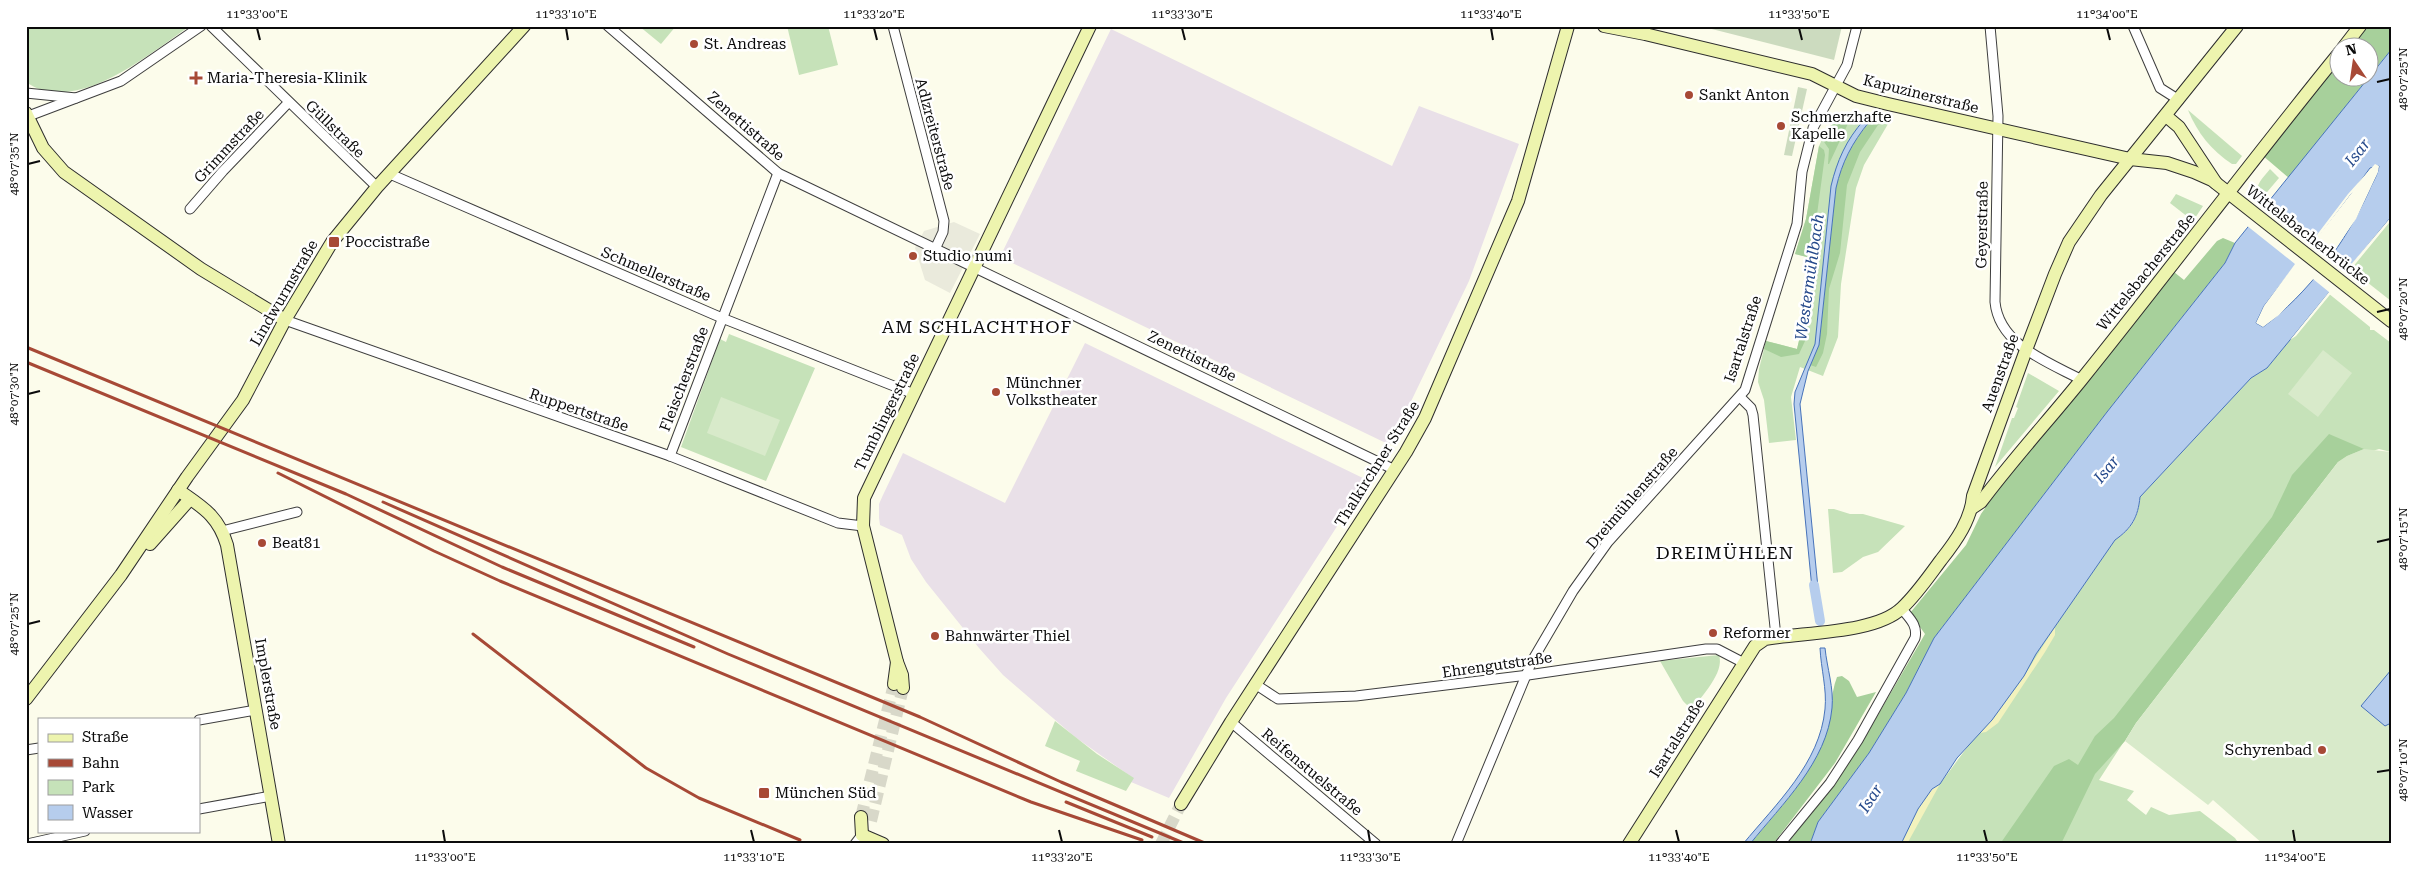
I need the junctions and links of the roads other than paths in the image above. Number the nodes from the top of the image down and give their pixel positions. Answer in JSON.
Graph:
{"nodes":[{"id":1,"x":201,"y":26,"type":"edge"},
{"id":2,"x":211,"y":26,"type":"edge"},
{"id":3,"x":524,"y":26,"type":"edge"},
{"id":4,"x":608,"y":26,"type":"edge"},
{"id":5,"x":893,"y":26,"type":"edge"},
{"id":6,"x":1090,"y":26,"type":"edge"},
{"id":7,"x":1568,"y":26,"type":"edge"},
{"id":8,"x":1604,"y":26,"type":"edge"},
{"id":9,"x":1857,"y":26,"type":"edge"},
{"id":10,"x":1990,"y":26,"type":"edge"},
{"id":11,"x":2133,"y":26,"type":"edge"},
{"id":12,"x":2237,"y":26,"type":"edge"},
{"id":13,"x":2360,"y":26,"type":"edge"},
{"id":14,"x":2351,"y":38,"type":"edge"},
{"id":15,"x":2330,"y":64,"type":"edge"},
{"id":16,"x":1835,"y":84,"type":"junction"},
{"id":17,"x":26,"y":93,"type":"edge"},
{"id":18,"x":79,"y":98,"type":"junction"},
{"id":19,"x":2179,"y":100,"type":"junction"},
{"id":20,"x":288,"y":102,"type":"junction"},
{"id":21,"x":27,"y":116,"type":"edge"},
{"id":22,"x":2166,"y":116,"type":"junction"},
{"id":23,"x":1998,"y":129,"type":"junction"},
{"id":24,"x":2130,"y":159,"type":"junction"},
{"id":25,"x":778,"y":172,"type":"junction"},
{"id":26,"x":390,"y":174,"type":"junction"},
{"id":27,"x":2216,"y":183,"type":"junction"},
{"id":28,"x":377,"y":187,"type":"junction"},
{"id":29,"x":2228,"y":192,"type":"junction"},
{"id":30,"x":190,"y":209,"type":"dead end"},
{"id":31,"x":936,"y":247,"type":"junction"},
{"id":32,"x":976,"y":268,"type":"junction"},
{"id":33,"x":722,"y":318,"type":"junction"},
{"id":34,"x":285,"y":320,"type":"junction"},
{"id":35,"x":2391,"y":322,"type":"edge"},
{"id":36,"x":2026,"y":350,"type":"junction"},
{"id":37,"x":2082,"y":380,"type":"junction"},
{"id":38,"x":914,"y":394,"type":"junction"},
{"id":39,"x":1740,"y":397,"type":"junction"},
{"id":40,"x":670,"y":456,"type":"junction"},
{"id":41,"x":1394,"y":470,"type":"junction"},
{"id":42,"x":178,"y":490,"type":"junction"},
{"id":43,"x":192,"y":500,"type":"junction"},
{"id":44,"x":1972,"y":508,"type":"junction"},
{"id":45,"x":297,"y":512,"type":"dead end"},
{"id":46,"x":863,"y":526,"type":"junction"},
{"id":47,"x":222,"y":531,"type":"junction"},
{"id":48,"x":121,"y":575,"type":"junction"},
{"id":49,"x":1902,"y":609,"type":"junction"},
{"id":50,"x":1776,"y":637,"type":"junction"},
{"id":51,"x":1751,"y":650,"type":"joint"},
{"id":52,"x":1742,"y":662,"type":"junction"},
{"id":53,"x":1528,"y":675,"type":"junction"},
{"id":54,"x":1255,"y":684,"type":"junction"},
{"id":55,"x":898,"y":686,"type":"tunnel mouth"},
{"id":56,"x":26,"y":699,"type":"edge"},
{"id":57,"x":256,"y":710,"type":"junction"},
{"id":58,"x":200,"y":720,"type":"edge"},
{"id":59,"x":1231,"y":722,"type":"junction"},
{"id":60,"x":271,"y":796,"type":"junction"},
{"id":61,"x":1181,"y":804,"type":"tunnel mouth"},
{"id":62,"x":200,"y":809,"type":"edge"},
{"id":63,"x":866,"y":819,"type":"tunnel mouth"},
{"id":64,"x":81,"y":832,"type":"edge"},
{"id":65,"x":859,"y":841,"type":"edge"},
{"id":66,"x":27,"y":844,"type":"edge"},
{"id":67,"x":279,"y":844,"type":"edge"},
{"id":68,"x":883,"y":844,"type":"edge"},
{"id":69,"x":1376,"y":844,"type":"edge"},
{"id":70,"x":1456,"y":844,"type":"edge"},
{"id":71,"x":1629,"y":844,"type":"edge"},
{"id":72,"x":1780,"y":844,"type":"edge"}],
"edges":[{"from":1,"to":18,"type":"street"},
{"from":2,"to":20,"type":"street","name":"Güllstraße"},
{"from":3,"to":26,"type":"main road","name":"Lindwurmstraße"},
{"from":4,"to":25,"type":"street","name":"Zenettistraße"},
{"from":5,"to":31,"type":"street","name":"Adlzreiterstraße"},
{"from":6,"to":32,"type":"main road","name":"Tumblingerstraße"},
{"from":7,"to":41,"type":"main road","name":"Thalkirchner Straße"},
{"from":8,"to":16,"type":"main road","name":"Kapuzinerstraße"},
{"from":9,"to":16,"type":"street","name":"Isartalstraße"},
{"from":10,"to":23,"type":"street","name":"Geyerstraße"},
{"from":11,"to":19,"type":"street"},
{"from":12,"to":19,"type":"main road","name":"Auenstraße"},
{"from":13,"to":14,"type":"main road"},
{"from":15,"to":29,"type":"main road","name":"Wittelsbacherstraße"},
{"from":16,"to":23,"type":"main road","name":"Kapuzinerstraße"},
{"from":16,"to":39,"type":"street","name":"Isartalstraße"},
{"from":17,"to":18,"type":"street"},
{"from":18,"to":21,"type":"street"},
{"from":19,"to":22,"type":"main road","name":"Auenstraße"},
{"from":20,"to":28,"type":"street","name":"Güllstraße"},
{"from":20,"to":30,"type":"street","name":"Grimmstraße"},
{"from":21,"to":34,"type":"main road"},
{"from":22,"to":24,"type":"main road","name":"Auenstraße"},
{"from":22,"to":27,"type":"main road"},
{"from":23,"to":24,"type":"main road","name":"Kapuzinerstraße"},
{"from":23,"to":36,"type":"street","name":"Geyerstraße"},
{"from":24,"to":27,"type":"main road","name":"Kapuzinerstraße"},
{"from":24,"to":36,"type":"main road","name":"Auenstraße"},
{"from":25,"to":31,"type":"street","name":"Zenettistraße"},
{"from":25,"to":33,"type":"street","name":"Fleischerstraße"},
{"from":26,"to":28,"type":"main road","name":"Lindwurmstraße"},
{"from":26,"to":33,"type":"street","name":"Schmellerstraße"},
{"from":27,"to":29,"type":"main road","name":"Kapuzinerstraße"},
{"from":28,"to":34,"type":"main road","name":"Lindwurmstraße"},
{"from":29,"to":35,"type":"main road","name":"Wittelsbacherbrücke"},
{"from":29,"to":37,"type":"main road","name":"Wittelsbacherstraße"},
{"from":31,"to":32,"type":"street","name":"Zenettistraße"},
{"from":32,"to":38,"type":"main road","name":"Tumblingerstraße"},
{"from":32,"to":41,"type":"street","name":"Zenettistraße"},
{"from":33,"to":38,"type":"street","name":"Schmellerstraße"},
{"from":33,"to":40,"type":"street","name":"Fleischerstraße"},
{"from":34,"to":40,"type":"street","name":"Ruppertstraße"},
{"from":34,"to":42,"type":"main road","name":"Lindwurmstraße"},
{"from":36,"to":37,"type":"street","name":"Geyerstraße"},
{"from":36,"to":44,"type":"main road","name":"Auenstraße"},
{"from":37,"to":44,"type":"main road","name":"Wittelsbacherstraße"},
{"from":38,"to":46,"type":"main road","name":"Tumblingerstraße"},
{"from":39,"to":50,"type":"street","name":"Isartalstraße"},
{"from":39,"to":53,"type":"street","name":"Dreimühlenstraße"},
{"from":40,"to":46,"type":"street","name":"Ruppertstraße"},
{"from":41,"to":54,"type":"main road","name":"Thalkirchner Straße"},
{"from":42,"to":43,"type":"main road","name":"Implerstraße"},
{"from":42,"to":48,"type":"main road","name":"Lindwurmstraße"},
{"from":43,"to":47,"type":"main road","name":"Implerstraße"},
{"from":43,"to":48,"type":"main road","name":"Lindwurmstraße"},
{"from":44,"to":49,"type":"main road","name":"Auenstraße"},
{"from":45,"to":47,"type":"street"},
{"from":46,"to":55,"type":"main road","name":"Tumblingerstraße"},
{"from":47,"to":57,"type":"main road","name":"Implerstraße"},
{"from":48,"to":56,"type":"main road","name":"Lindwurmstraße"},
{"from":49,"to":50,"type":"main road","name":"Auenstraße"},
{"from":49,"to":72,"type":"street"},
{"from":50,"to":51,"type":"main road","name":"Auenstraße"},
{"from":51,"to":52,"type":"main road","name":"Isartalstraße"},
{"from":52,"to":53,"type":"street","name":"Ehrengutstraße"},
{"from":52,"to":71,"type":"main road","name":"Isartalstraße"},
{"from":53,"to":54,"type":"street","name":"Ehrengutstraße"},
{"from":53,"to":70,"type":"street","name":"Dreimühlenstraße"},
{"from":54,"to":59,"type":"main road","name":"Thalkirchner Straße"},
{"from":57,"to":58,"type":"street"},
{"from":57,"to":60,"type":"main road","name":"Implerstraße"},
{"from":59,"to":61,"type":"main road","name":"Thalkirchner Straße"},
{"from":59,"to":69,"type":"street","name":"Reifenstuelstraße"},
{"from":60,"to":62,"type":"street"},
{"from":60,"to":67,"type":"main road","name":"Implerstraße"},
{"from":63,"to":65,"type":"main road"},
{"from":64,"to":66,"type":"street"},
{"from":65,"to":68,"type":"main road"}]}
